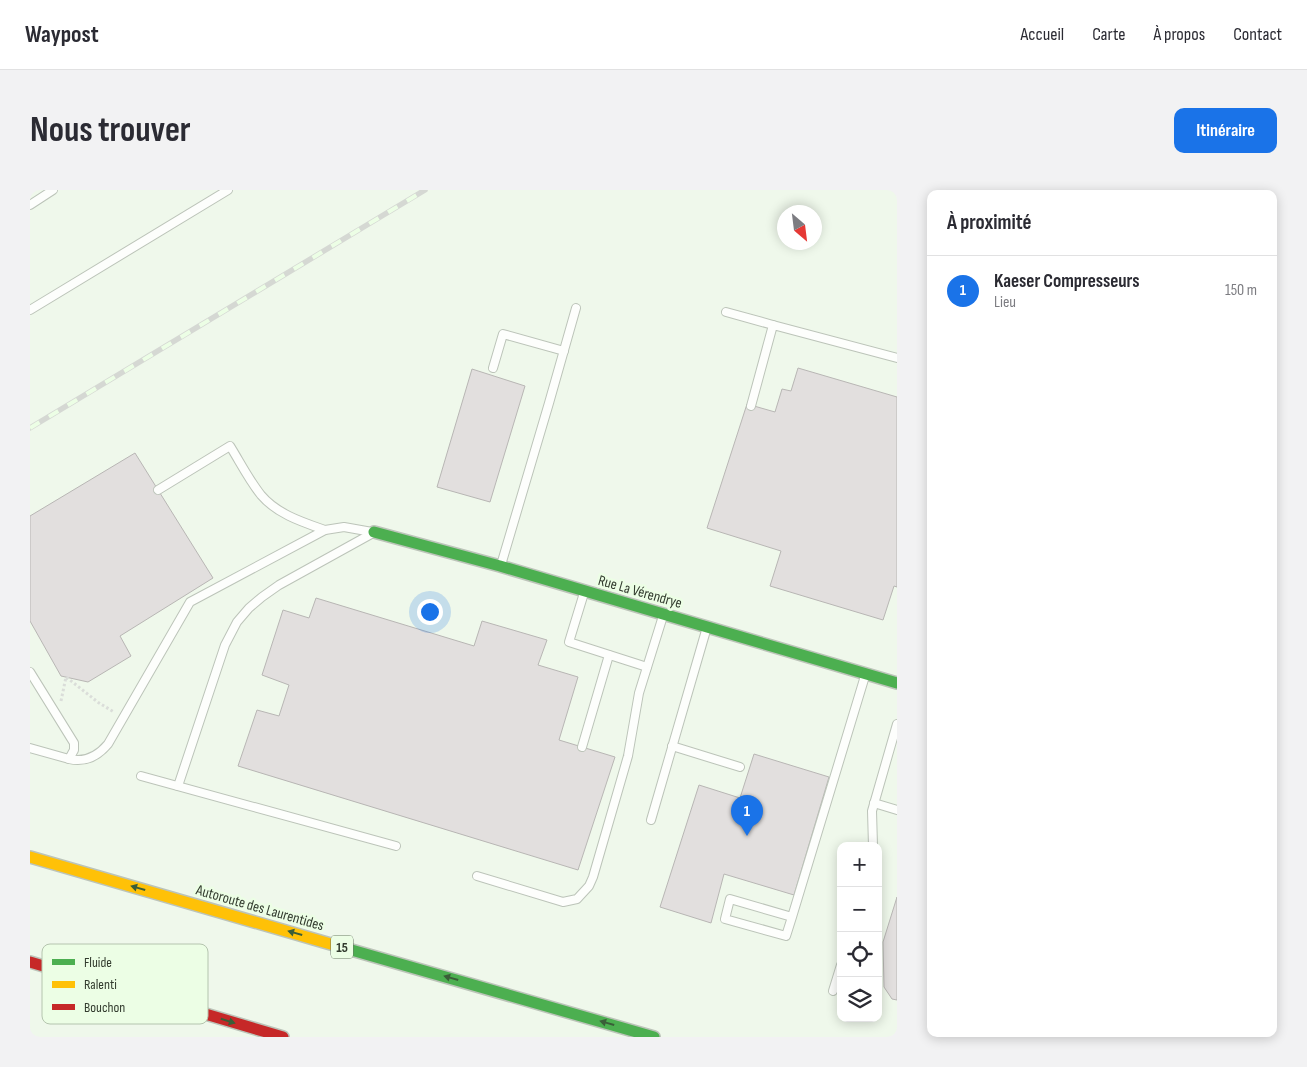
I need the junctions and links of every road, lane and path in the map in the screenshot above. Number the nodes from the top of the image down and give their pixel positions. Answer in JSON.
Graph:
{"nodes":[{"id":1,"x":53,"y":190,"type":"edge"},
{"id":2,"x":228,"y":190,"type":"edge"},
{"id":3,"x":30,"y":204,"type":"edge"},
{"id":4,"x":576,"y":308,"type":"dead end"},
{"id":5,"x":30,"y":310,"type":"edge"},
{"id":6,"x":726,"y":312,"type":"dead end"},
{"id":7,"x":773,"y":325,"type":"junction"},
{"id":8,"x":564,"y":350,"type":"junction"},
{"id":9,"x":897,"y":358,"type":"edge"},
{"id":10,"x":493,"y":368,"type":"dead end"},
{"id":11,"x":751,"y":406,"type":"dead end"},
{"id":12,"x":158,"y":490,"type":"dead end"},
{"id":13,"x":325,"y":530,"type":"junction"},
{"id":14,"x":374,"y":532,"type":"junction"},
{"id":15,"x":500,"y":566,"type":"junction"},
{"id":16,"x":585,"y":591,"type":"junction"},
{"id":17,"x":664,"y":615,"type":"junction"},
{"id":18,"x":706,"y":627,"type":"junction"},
{"id":19,"x":609,"y":655,"type":"junction"},
{"id":20,"x":647,"y":667,"type":"junction"},
{"id":21,"x":30,"y":672,"type":"edge"},
{"id":22,"x":865,"y":674,"type":"junction"},
{"id":23,"x":897,"y":682,"type":"edge"},
{"id":24,"x":60,"y":705,"type":"dead end"},
{"id":25,"x":123,"y":718,"type":"junction"},
{"id":26,"x":897,"y":724,"type":"edge"},
{"id":27,"x":672,"y":746,"type":"junction"},
{"id":28,"x":582,"y":747,"type":"dead end"},
{"id":29,"x":30,"y":748,"type":"edge"},
{"id":30,"x":69,"y":759,"type":"junction"},
{"id":31,"x":740,"y":767,"type":"dead end"},
{"id":32,"x":140,"y":776,"type":"dead end"},
{"id":33,"x":178,"y":786,"type":"junction"},
{"id":34,"x":874,"y":803,"type":"junction"},
{"id":35,"x":897,"y":810,"type":"edge"},
{"id":36,"x":650,"y":820,"type":"dead end"},
{"id":37,"x":873,"y":842,"type":"edge"},
{"id":38,"x":396,"y":846,"type":"dead end"},
{"id":39,"x":30,"y":857,"type":"edge"},
{"id":40,"x":477,"y":876,"type":"dead end"},
{"id":41,"x":792,"y":917,"type":"junction"},
{"id":42,"x":30,"y":962,"type":"edge"},
{"id":43,"x":42,"y":966,"type":"edge"},
{"id":44,"x":837,"y":977,"type":"edge"},
{"id":45,"x":833,"y":991,"type":"dead end"},
{"id":46,"x":208,"y":1015,"type":"edge"},
{"id":47,"x":282,"y":1037,"type":"edge"},
{"id":48,"x":654,"y":1037,"type":"edge"}],
"edges":[{"from":1,"to":3,"type":"lane"},
{"from":2,"to":5,"type":"lane"},
{"from":4,"to":8,"type":"lane"},
{"from":6,"to":7,"type":"lane"},
{"from":7,"to":9,"type":"lane"},
{"from":7,"to":11,"type":"lane"},
{"from":8,"to":10,"type":"lane"},
{"from":8,"to":15,"type":"lane"},
{"from":12,"to":13,"type":"lane"},
{"from":13,"to":14,"type":"lane"},
{"from":13,"to":25,"type":"lane"},
{"from":14,"to":15,"type":"main road","name":"Rue La Vérendrye"},
{"from":14,"to":33,"type":"lane"},
{"from":15,"to":16,"type":"main road","name":"Rue La Vérendrye"},
{"from":16,"to":17,"type":"main road","name":"Rue La Vérendrye"},
{"from":16,"to":19,"type":"lane"},
{"from":17,"to":18,"type":"main road","name":"Rue La Vérendrye"},
{"from":17,"to":20,"type":"lane"},
{"from":18,"to":22,"type":"main road","name":"Rue La Vérendrye"},
{"from":18,"to":27,"type":"lane"},
{"from":19,"to":20,"type":"lane"},
{"from":19,"to":28,"type":"lane"},
{"from":20,"to":40,"type":"lane"},
{"from":21,"to":30,"type":"lane"},
{"from":22,"to":23,"type":"main road","name":"Rue La Vérendrye"},
{"from":22,"to":41,"type":"lane"},
{"from":24,"to":25,"type":"path"},
{"from":25,"to":30,"type":"lane"},
{"from":26,"to":34,"type":"lane"},
{"from":27,"to":31,"type":"lane"},
{"from":27,"to":36,"type":"lane"},
{"from":29,"to":30,"type":"lane"},
{"from":32,"to":33,"type":"lane"},
{"from":33,"to":38,"type":"lane"},
{"from":34,"to":35,"type":"lane"},
{"from":34,"to":37,"type":"lane"},
{"from":48,"to":39,"type":"main road","name":"Autoroute des Laurentides","number":"15","one_way":true},
{"from":41,"to":41,"type":"lane"},
{"from":42,"to":43,"type":"main road","one_way":true},
{"from":44,"to":45,"type":"lane"},
{"from":46,"to":47,"type":"main road","one_way":true}]}
